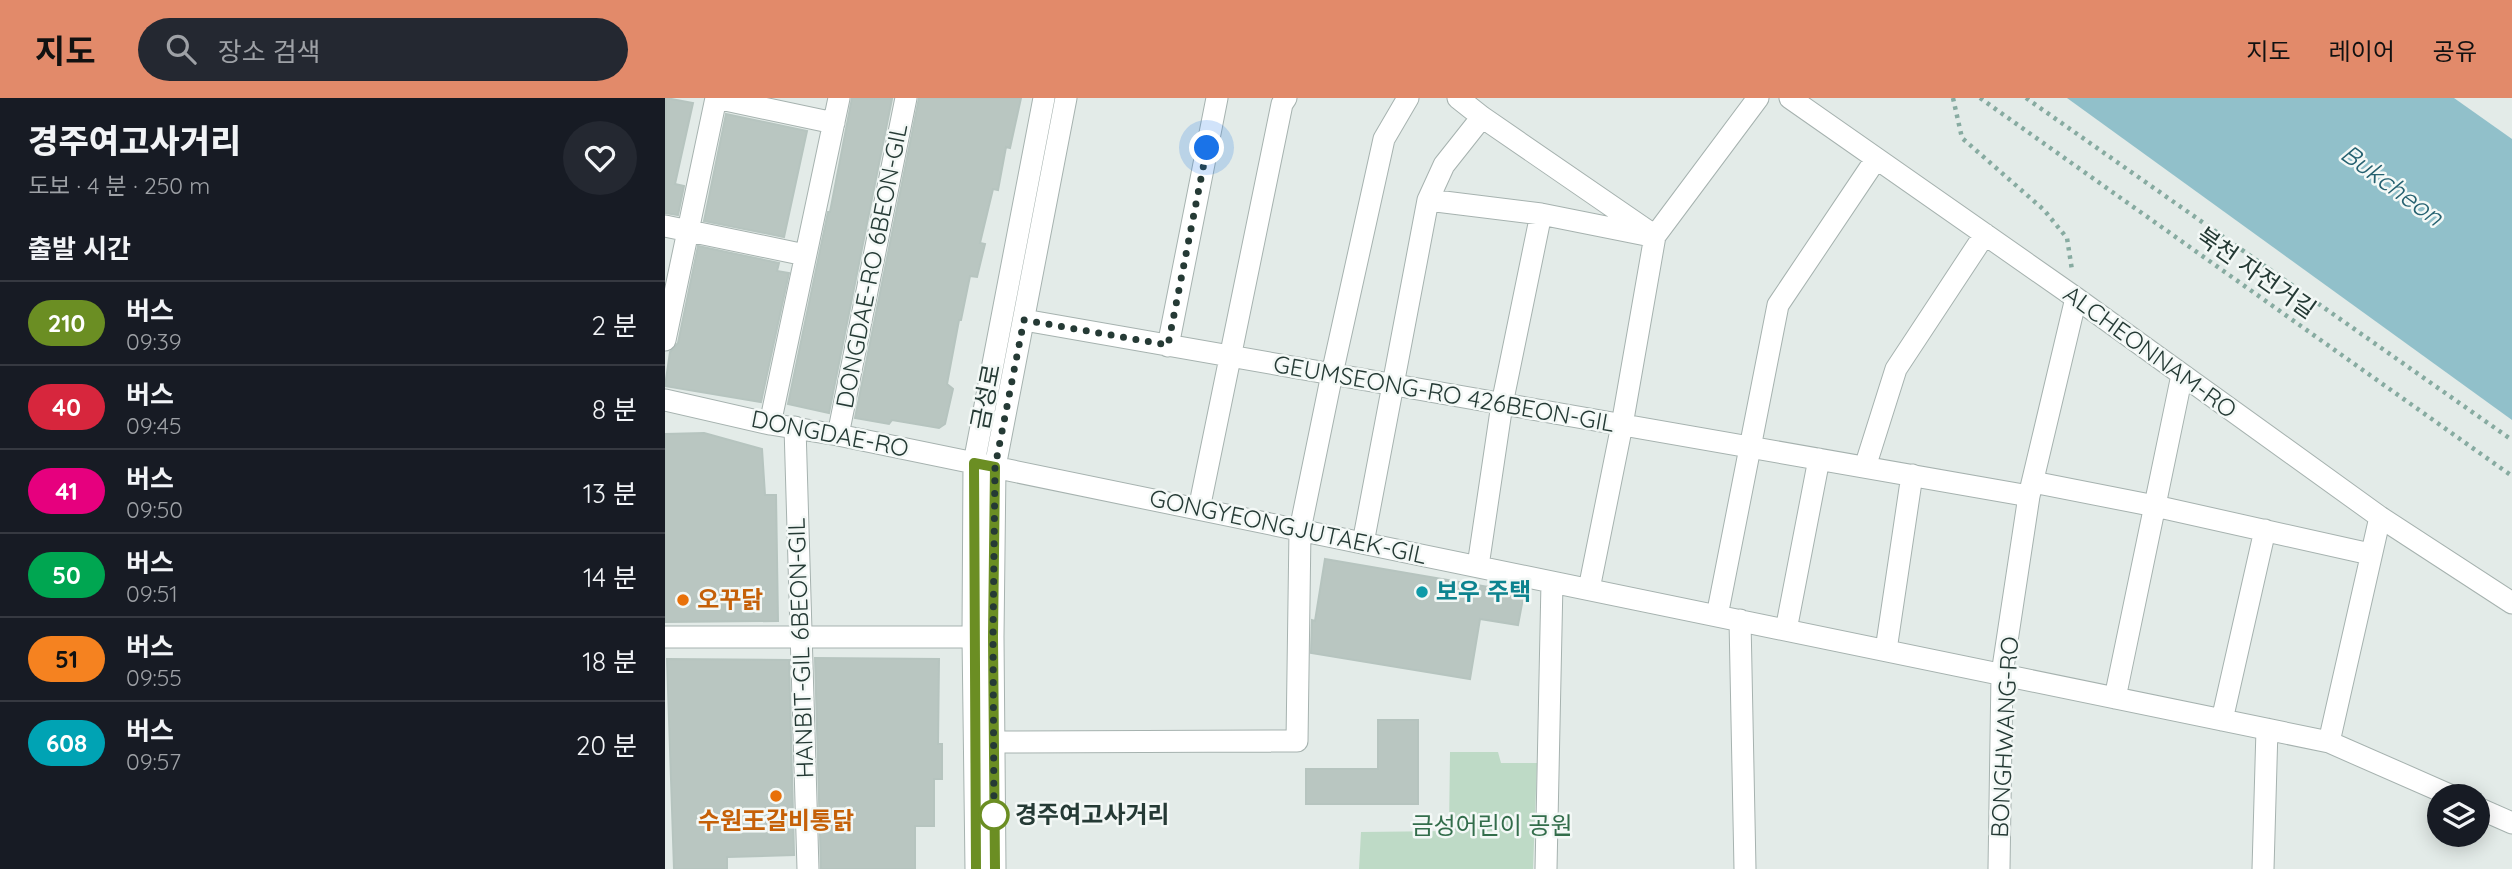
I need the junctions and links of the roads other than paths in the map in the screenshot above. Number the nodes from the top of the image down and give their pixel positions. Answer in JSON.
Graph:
{"nodes":[{"id":1,"x":716,"y":98,"type":"edge"},
{"id":2,"x":839,"y":98,"type":"edge"},
{"id":3,"x":906,"y":98,"type":"edge"},
{"id":4,"x":1044,"y":98,"type":"edge"},
{"id":5,"x":1066,"y":98,"type":"edge"},
{"id":6,"x":1217,"y":98,"type":"edge"},
{"id":7,"x":1286,"y":98,"type":"edge"},
{"id":8,"x":1408,"y":98,"type":"edge"},
{"id":9,"x":1458,"y":98,"type":"edge"},
{"id":10,"x":1758,"y":98,"type":"edge"},
{"id":11,"x":1790,"y":98,"type":"edge"},
{"id":12,"x":1482,"y":117,"type":"junction"},
{"id":13,"x":834,"y":123,"type":"junction"},
{"id":14,"x":1876,"y":159,"type":"junction"},
{"id":15,"x":1428,"y":201,"type":"junction"},
{"id":16,"x":1541,"y":214,"type":"junction"},
{"id":17,"x":665,"y":226,"type":"edge"},
{"id":18,"x":688,"y":231,"type":"junction"},
{"id":19,"x":1985,"y":234,"type":"junction"},
{"id":20,"x":1655,"y":236,"type":"junction"},
{"id":21,"x":805,"y":255,"type":"junction"},
{"id":22,"x":2076,"y":298,"type":"junction"},
{"id":23,"x":1024,"y":320,"type":"junction"},
{"id":24,"x":665,"y":340,"type":"edge"},
{"id":25,"x":1168,"y":345,"type":"junction"},
{"id":26,"x":1231,"y":356,"type":"junction"},
{"id":27,"x":1332,"y":374,"type":"junction"},
{"id":28,"x":2182,"y":374,"type":"junction"},
{"id":29,"x":1392,"y":384,"type":"junction"},
{"id":30,"x":665,"y":400,"type":"edge"},
{"id":31,"x":1502,"y":404,"type":"junction"},
{"id":32,"x":770,"y":424,"type":"junction"},
{"id":33,"x":1622,"y":425,"type":"junction"},
{"id":34,"x":795,"y":427,"type":"junction"},
{"id":35,"x":838,"y":435,"type":"junction"},
{"id":36,"x":1751,"y":447,"type":"junction"},
{"id":37,"x":1819,"y":459,"type":"junction"},
{"id":38,"x":974,"y":463,"type":"junction"},
{"id":39,"x":995,"y":467,"type":"junction"},
{"id":40,"x":1865,"y":467,"type":"junction"},
{"id":41,"x":1912,"y":475,"type":"junction"},
{"id":42,"x":2031,"y":489,"type":"junction"},
{"id":43,"x":2155,"y":506,"type":"junction"},
{"id":44,"x":1199,"y":509,"type":"junction"},
{"id":45,"x":2380,"y":517,"type":"junction"},
{"id":46,"x":1300,"y":530,"type":"junction"},
{"id":47,"x":2265,"y":530,"type":"junction"},
{"id":48,"x":1363,"y":543,"type":"junction"},
{"id":49,"x":2370,"y":554,"type":"junction"},
{"id":50,"x":1478,"y":566,"type":"junction"},
{"id":51,"x":1552,"y":582,"type":"junction"},
{"id":52,"x":1589,"y":589,"type":"junction"},
{"id":53,"x":2512,"y":603,"type":"edge"},
{"id":54,"x":1717,"y":615,"type":"junction"},
{"id":55,"x":1740,"y":620,"type":"junction"},
{"id":56,"x":1786,"y":630,"type":"junction"},
{"id":57,"x":665,"y":637,"type":"edge"},
{"id":58,"x":800,"y":637,"type":"junction"},
{"id":59,"x":983,"y":637,"type":"junction"},
{"id":60,"x":1885,"y":650,"type":"junction"},
{"id":61,"x":2002,"y":674,"type":"junction"},
{"id":62,"x":2115,"y":698,"type":"junction"},
{"id":63,"x":2223,"y":720,"type":"junction"},
{"id":64,"x":2267,"y":729,"type":"junction"},
{"id":65,"x":993,"y":742,"type":"junction"},
{"id":66,"x":2329,"y":742,"type":"junction"},
{"id":67,"x":2427,"y":785,"type":"edge"},
{"id":68,"x":2490,"y":813,"type":"edge"},
{"id":69,"x":2512,"y":823,"type":"edge"},
{"id":70,"x":808,"y":869,"type":"edge"},
{"id":71,"x":976,"y":869,"type":"edge"},
{"id":72,"x":995,"y":869,"type":"edge"},
{"id":73,"x":1546,"y":869,"type":"edge"},
{"id":74,"x":1745,"y":869,"type":"edge"},
{"id":75,"x":1999,"y":869,"type":"edge"},
{"id":76,"x":2263,"y":869,"type":"edge"}],
"edges":[{"from":1,"to":13,"type":"street"},
{"from":1,"to":18,"type":"street"},
{"from":2,"to":13,"type":"street"},
{"from":3,"to":35,"type":"street","name":"DONGDAE-RO 6BEON-GIL"},
{"from":4,"to":38,"type":"street","name":"금성로"},
{"from":5,"to":23,"type":"street"},
{"from":6,"to":25,"type":"street"},
{"from":7,"to":26,"type":"street"},
{"from":8,"to":27,"type":"street"},
{"from":9,"to":12,"type":"street"},
{"from":10,"to":20,"type":"street"},
{"from":11,"to":14,"type":"street","name":"ALCHEONNAM-RO"},
{"from":12,"to":15,"type":"street"},
{"from":12,"to":20,"type":"street"},
{"from":13,"to":21,"type":"street"},
{"from":14,"to":19,"type":"street","name":"ALCHEONNAM-RO"},
{"from":14,"to":36,"type":"street"},
{"from":15,"to":16,"type":"street"},
{"from":15,"to":29,"type":"street"},
{"from":16,"to":20,"type":"street"},
{"from":16,"to":31,"type":"street"},
{"from":17,"to":18,"type":"street"},
{"from":18,"to":21,"type":"street"},
{"from":18,"to":24,"type":"street"},
{"from":19,"to":22,"type":"street","name":"ALCHEONNAM-RO"},
{"from":19,"to":40,"type":"street"},
{"from":20,"to":33,"type":"street"},
{"from":21,"to":32,"type":"street"},
{"from":22,"to":28,"type":"street","name":"ALCHEONNAM-RO"},
{"from":22,"to":42,"type":"street","name":"BONGHWANG-RO"},
{"from":23,"to":25,"type":"street","name":"GEUMSEONG-RO 426BEON-GIL"},
{"from":23,"to":39,"type":"street"},
{"from":25,"to":26,"type":"street","name":"GEUMSEONG-RO 426BEON-GIL"},
{"from":26,"to":27,"type":"street","name":"GEUMSEONG-RO 426BEON-GIL"},
{"from":26,"to":44,"type":"street"},
{"from":27,"to":29,"type":"street","name":"GEUMSEONG-RO 426BEON-GIL"},
{"from":27,"to":46,"type":"street"},
{"from":28,"to":43,"type":"street"},
{"from":28,"to":45,"type":"street","name":"ALCHEONNAM-RO"},
{"from":29,"to":31,"type":"street","name":"GEUMSEONG-RO 426BEON-GIL"},
{"from":29,"to":48,"type":"street"},
{"from":30,"to":32,"type":"street","name":"DONGDAE-RO"},
{"from":31,"to":33,"type":"street","name":"GEUMSEONG-RO 426BEON-GIL"},
{"from":31,"to":50,"type":"street"},
{"from":32,"to":34,"type":"street","name":"DONGDAE-RO"},
{"from":33,"to":36,"type":"street","name":"GEUMSEONG-RO 426BEON-GIL"},
{"from":33,"to":52,"type":"street"},
{"from":34,"to":35,"type":"street","name":"DONGDAE-RO"},
{"from":34,"to":58,"type":"street","name":"HANBIT-GIL 6BEON-GIL"},
{"from":35,"to":38,"type":"street","name":"DONGDAE-RO"},
{"from":36,"to":37,"type":"street","name":"GEUMSEONG-RO 426BEON-GIL"},
{"from":36,"to":54,"type":"street"},
{"from":37,"to":40,"type":"street","name":"GEUMSEONG-RO 426BEON-GIL"},
{"from":37,"to":56,"type":"street"},
{"from":38,"to":39,"type":"street","name":"DONGDAE-RO"},
{"from":38,"to":59,"type":"street","name":"금성로"},
{"from":39,"to":44,"type":"street","name":"GONGYEONGJUTAEK-GIL"},
{"from":39,"to":59,"type":"street"},
{"from":40,"to":41,"type":"street","name":"GEUMSEONG-RO 426BEON-GIL"},
{"from":41,"to":42,"type":"street","name":"GEUMSEONG-RO 426BEON-GIL"},
{"from":41,"to":60,"type":"street"},
{"from":42,"to":43,"type":"street"},
{"from":42,"to":61,"type":"street","name":"BONGHWANG-RO"},
{"from":43,"to":47,"type":"street"},
{"from":43,"to":62,"type":"street"},
{"from":44,"to":46,"type":"street","name":"GONGYEONGJUTAEK-GIL"},
{"from":45,"to":49,"type":"street"},
{"from":45,"to":53,"type":"street","name":"ALCHEONNAM-RO"},
{"from":46,"to":48,"type":"street","name":"GONGYEONGJUTAEK-GIL"},
{"from":46,"to":65,"type":"street"},
{"from":47,"to":49,"type":"street"},
{"from":47,"to":63,"type":"street"},
{"from":48,"to":50,"type":"street","name":"GONGYEONGJUTAEK-GIL"},
{"from":49,"to":66,"type":"street"},
{"from":50,"to":51,"type":"street","name":"GONGYEONGJUTAEK-GIL"},
{"from":51,"to":52,"type":"street","name":"GONGYEONGJUTAEK-GIL"},
{"from":51,"to":73,"type":"street"},
{"from":52,"to":54,"type":"street","name":"GONGYEONGJUTAEK-GIL"},
{"from":54,"to":55,"type":"street","name":"GONGYEONGJUTAEK-GIL"},
{"from":55,"to":56,"type":"street","name":"GONGYEONGJUTAEK-GIL"},
{"from":55,"to":74,"type":"street"},
{"from":56,"to":60,"type":"street","name":"GONGYEONGJUTAEK-GIL"},
{"from":57,"to":58,"type":"street"},
{"from":58,"to":59,"type":"street"},
{"from":58,"to":70,"type":"street","name":"HANBIT-GIL 6BEON-GIL"},
{"from":59,"to":65,"type":"street"},
{"from":59,"to":71,"type":"street","name":"금성로"},
{"from":60,"to":61,"type":"street","name":"GONGYEONGJUTAEK-GIL"},
{"from":61,"to":62,"type":"street","name":"GONGYEONGJUTAEK-GIL"},
{"from":61,"to":75,"type":"street","name":"BONGHWANG-RO"},
{"from":62,"to":63,"type":"street","name":"GONGYEONGJUTAEK-GIL"},
{"from":63,"to":64,"type":"street","name":"GONGYEONGJUTAEK-GIL"},
{"from":64,"to":66,"type":"street","name":"GONGYEONGJUTAEK-GIL"},
{"from":64,"to":76,"type":"street"},
{"from":65,"to":72,"type":"street"},
{"from":66,"to":67,"type":"street","name":"GONGYEONGJUTAEK-GIL"},
{"from":68,"to":69,"type":"street"}]}
